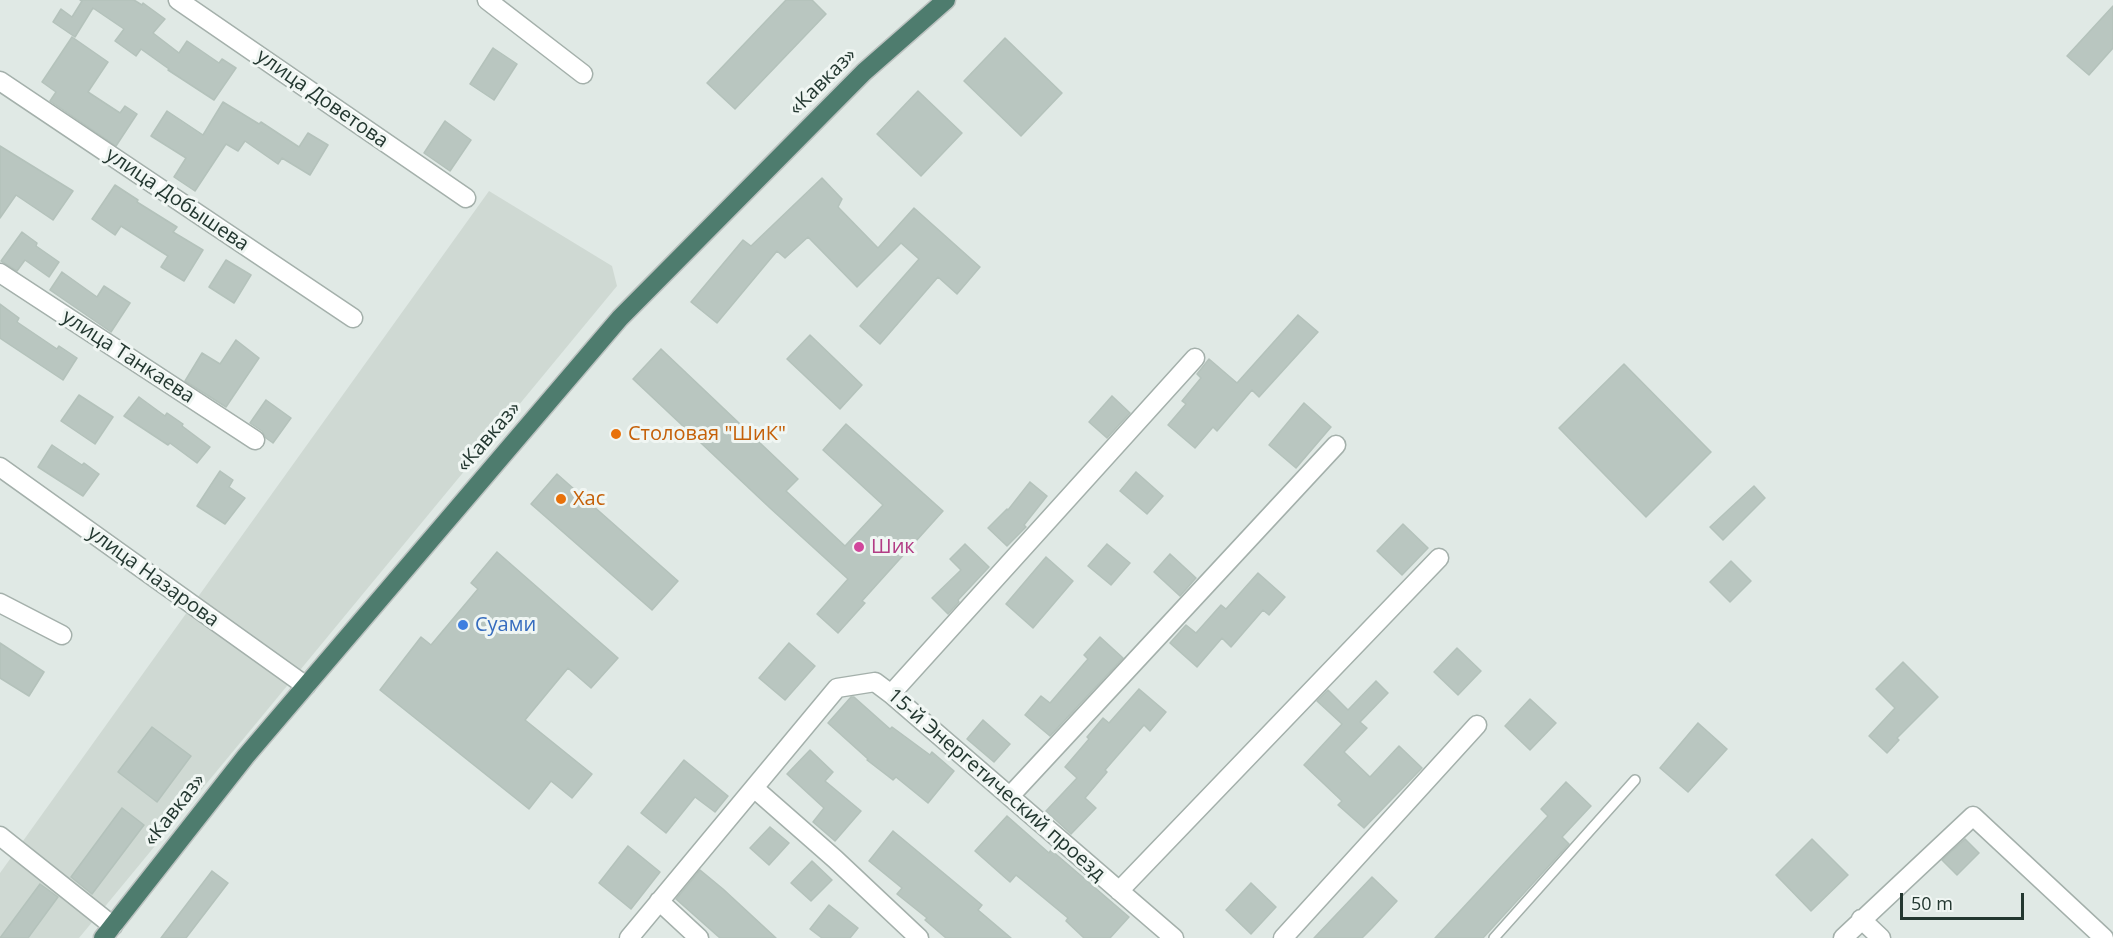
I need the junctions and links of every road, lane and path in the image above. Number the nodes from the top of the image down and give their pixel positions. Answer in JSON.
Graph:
{"nodes":[{"id":1,"x":178,"y":0,"type":"edge"},
{"id":2,"x":487,"y":0,"type":"edge"},
{"id":3,"x":946,"y":0,"type":"edge"},
{"id":4,"x":583,"y":74,"type":"dead end"},
{"id":5,"x":0,"y":81,"type":"edge"},
{"id":6,"x":466,"y":198,"type":"dead end"},
{"id":7,"x":0,"y":273,"type":"edge"},
{"id":8,"x":354,"y":318,"type":"dead end"},
{"id":9,"x":1195,"y":358,"type":"dead end"},
{"id":10,"x":255,"y":440,"type":"dead end"},
{"id":11,"x":1336,"y":445,"type":"dead end"},
{"id":12,"x":0,"y":467,"type":"edge"},
{"id":13,"x":1439,"y":558,"type":"dead end"},
{"id":14,"x":0,"y":603,"type":"edge"},
{"id":15,"x":62,"y":636,"type":"dead end"},
{"id":16,"x":306,"y":686,"type":"junction"},
{"id":17,"x":891,"y":694,"type":"junction"},
{"id":18,"x":1477,"y":725,"type":"dead end"},
{"id":19,"x":1635,"y":780,"type":"dead end"},
{"id":20,"x":754,"y":788,"type":"junction"},
{"id":21,"x":1010,"y":796,"type":"junction"},
{"id":22,"x":0,"y":836,"type":"edge"},
{"id":23,"x":1119,"y":891,"type":"junction"},
{"id":24,"x":659,"y":901,"type":"junction"},
{"id":25,"x":1861,"y":919,"type":"junction"},
{"id":26,"x":108,"y":932,"type":"edge"},
{"id":27,"x":628,"y":938,"type":"edge"},
{"id":28,"x":699,"y":938,"type":"edge"},
{"id":29,"x":919,"y":938,"type":"edge"},
{"id":30,"x":1174,"y":938,"type":"edge"},
{"id":31,"x":1283,"y":938,"type":"edge"},
{"id":32,"x":1494,"y":938,"type":"edge"},
{"id":33,"x":1843,"y":938,"type":"edge"},
{"id":34,"x":1881,"y":938,"type":"edge"},
{"id":35,"x":2104,"y":938,"type":"edge"}],
"edges":[{"from":1,"to":6,"type":"street","name":"улица Доветова"},
{"from":2,"to":4,"type":"street"},
{"from":3,"to":16,"type":"highway","name":"«Кавказ»"},
{"from":5,"to":8,"type":"street","name":"улица Добышева"},
{"from":7,"to":10,"type":"street","name":"улица Танкаева"},
{"from":9,"to":17,"type":"street"},
{"from":11,"to":21,"type":"street"},
{"from":12,"to":16,"type":"street","name":"улица Назарова"},
{"from":13,"to":23,"type":"street"},
{"from":14,"to":15,"type":"street"},
{"from":16,"to":26,"type":"highway","name":"«Кавказ»"},
{"from":17,"to":20,"type":"street","name":"15-й Энергетический проезд"},
{"from":17,"to":21,"type":"street","name":"15-й Энергетический проезд"},
{"from":18,"to":31,"type":"street"},
{"from":19,"to":32,"type":"lane"},
{"from":20,"to":24,"type":"street","name":"15-й Энергетический проезд"},
{"from":20,"to":29,"type":"street"},
{"from":21,"to":23,"type":"street","name":"15-й Энергетический проезд"},
{"from":22,"to":26,"type":"street"},
{"from":23,"to":30,"type":"street","name":"15-й Энергетический проезд"},
{"from":24,"to":27,"type":"street","name":"15-й Энергетический проезд"},
{"from":24,"to":28,"type":"street"},
{"from":25,"to":33,"type":"street"},
{"from":25,"to":34,"type":"street"},
{"from":25,"to":35,"type":"street"}]}
